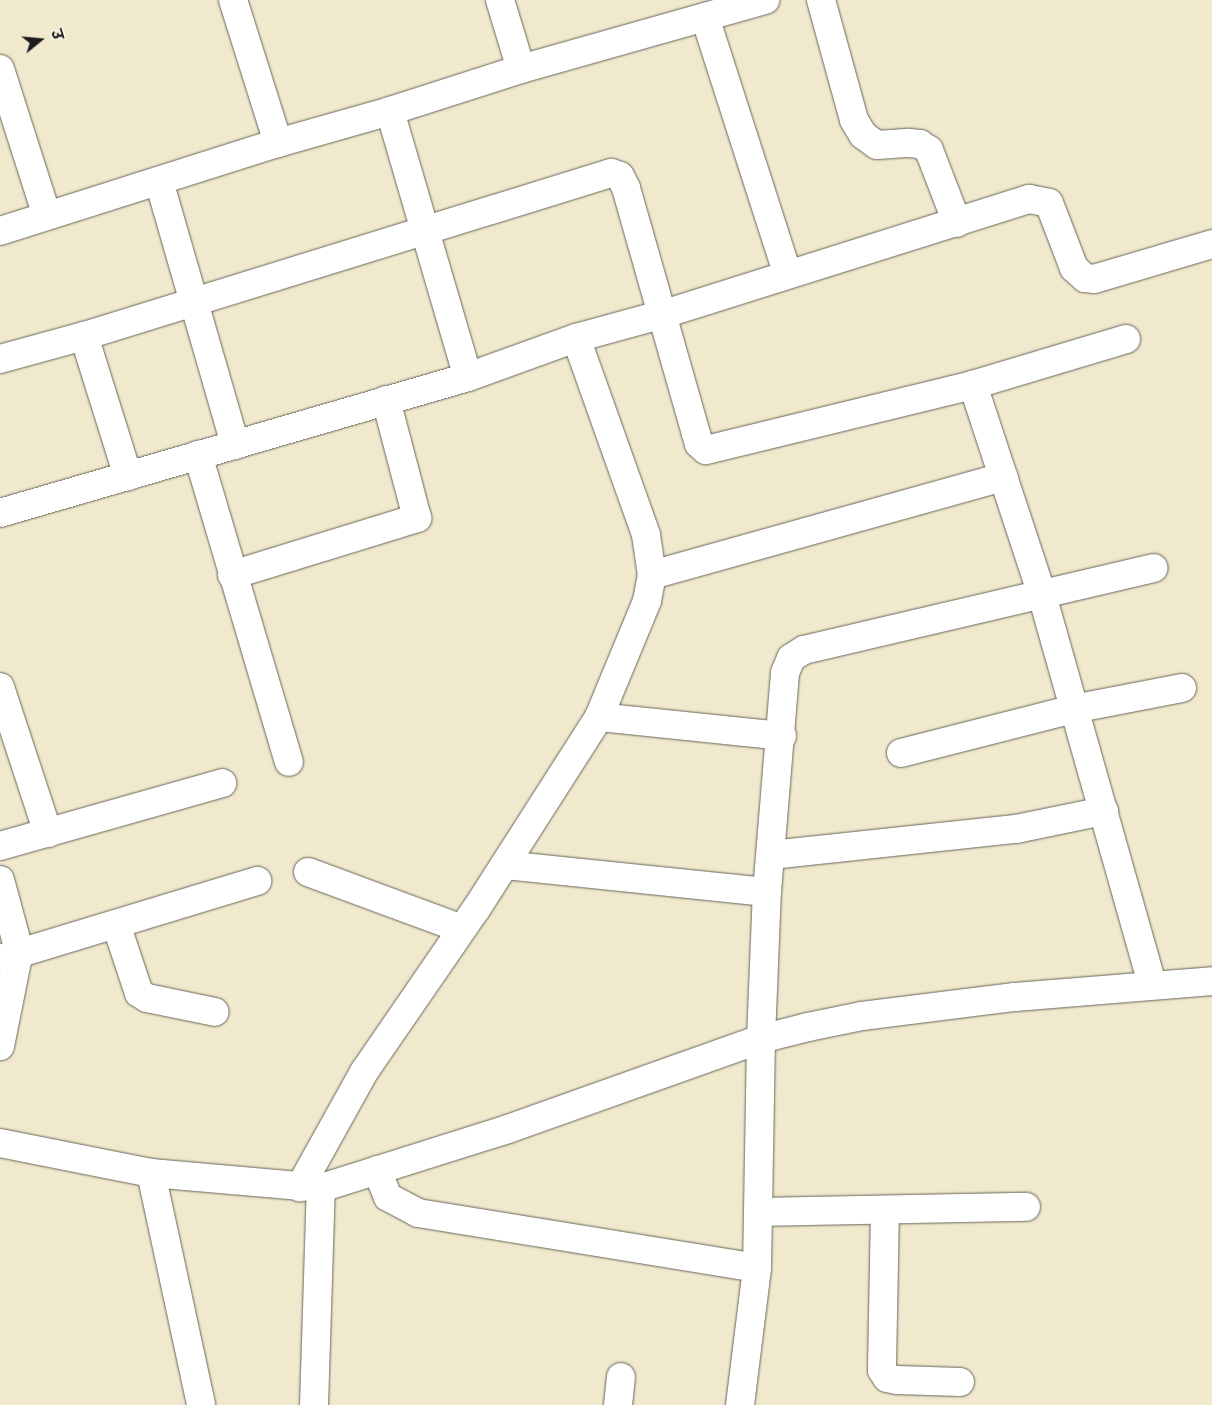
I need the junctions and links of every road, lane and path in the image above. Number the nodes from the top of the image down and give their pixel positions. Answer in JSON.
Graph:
{"nodes":[{"id":1,"x":233,"y":0,"type":"edge"},
{"id":2,"x":500,"y":0,"type":"edge"},
{"id":3,"x":765,"y":0,"type":"edge"},
{"id":4,"x":821,"y":0,"type":"edge"},
{"id":5,"x":705,"y":17,"type":"junction"},
{"id":6,"x":0,"y":68,"type":"edge"},
{"id":7,"x":520,"y":69,"type":"junction"},
{"id":8,"x":4,"y":96,"type":"edge"},
{"id":9,"x":390,"y":111,"type":"junction"},
{"id":10,"x":278,"y":143,"type":"junction"},
{"id":11,"x":159,"y":181,"type":"junction"},
{"id":12,"x":47,"y":216,"type":"junction"},
{"id":13,"x":957,"y":223,"type":"junction"},
{"id":14,"x":426,"y":230,"type":"junction"},
{"id":15,"x":0,"y":231,"type":"edge"},
{"id":16,"x":1212,"y":244,"type":"edge"},
{"id":17,"x":788,"y":273,"type":"junction"},
{"id":18,"x":194,"y":301,"type":"junction"},
{"id":19,"x":664,"y":314,"type":"junction"},
{"id":20,"x":84,"y":336,"type":"junction"},
{"id":21,"x":576,"y":338,"type":"junction"},
{"id":22,"x":1126,"y":339,"type":"dead end"},
{"id":23,"x":0,"y":359,"type":"edge"},
{"id":24,"x":468,"y":377,"type":"junction"},
{"id":25,"x":973,"y":385,"type":"junction"},
{"id":26,"x":386,"y":400,"type":"junction"},
{"id":27,"x":235,"y":445,"type":"junction"},
{"id":28,"x":198,"y":455,"type":"junction"},
{"id":29,"x":128,"y":476,"type":"junction"},
{"id":30,"x":1004,"y":478,"type":"junction"},
{"id":31,"x":0,"y":513,"type":"edge"},
{"id":32,"x":1154,"y":568,"type":"dead end"},
{"id":33,"x":232,"y":574,"type":"junction"},
{"id":34,"x":652,"y":575,"type":"junction"},
{"id":35,"x":1042,"y":595,"type":"junction"},
{"id":36,"x":0,"y":687,"type":"edge"},
{"id":37,"x":1182,"y":688,"type":"dead end"},
{"id":38,"x":1073,"y":709,"type":"junction"},
{"id":39,"x":599,"y":717,"type":"junction"},
{"id":40,"x":782,"y":736,"type":"junction"},
{"id":41,"x":901,"y":753,"type":"dead end"},
{"id":42,"x":289,"y":762,"type":"dead end"},
{"id":43,"x":222,"y":784,"type":"dead end"},
{"id":44,"x":1104,"y":811,"type":"junction"},
{"id":45,"x":48,"y":832,"type":"junction"},
{"id":46,"x":0,"y":846,"type":"edge"},
{"id":47,"x":771,"y":855,"type":"junction"},
{"id":48,"x":504,"y":864,"type":"junction"},
{"id":49,"x":308,"y":872,"type":"dead end"},
{"id":50,"x":0,"y":880,"type":"edge"},
{"id":51,"x":257,"y":881,"type":"dead end"},
{"id":52,"x":767,"y":892,"type":"junction"},
{"id":53,"x":116,"y":924,"type":"junction"},
{"id":54,"x":462,"y":929,"type":"junction"},
{"id":55,"x":8,"y":956,"type":"edge"},
{"id":56,"x":1212,"y":982,"type":"edge"},
{"id":57,"x":1152,"y":984,"type":"junction"},
{"id":58,"x":215,"y":1012,"type":"dead end"},
{"id":59,"x":761,"y":1039,"type":"junction"},
{"id":60,"x":0,"y":1046,"type":"edge"},
{"id":61,"x":0,"y":1143,"type":"edge"},
{"id":62,"x":377,"y":1170,"type":"junction"},
{"id":63,"x":151,"y":1173,"type":"junction"},
{"id":64,"x":310,"y":1187,"type":"junction"},
{"id":65,"x":1026,"y":1206,"type":"dead end"},
{"id":66,"x":885,"y":1210,"type":"junction"},
{"id":67,"x":758,"y":1212,"type":"junction"},
{"id":68,"x":757,"y":1268,"type":"junction"},
{"id":69,"x":621,"y":1377,"type":"dead end"},
{"id":70,"x":960,"y":1382,"type":"dead end"},
{"id":71,"x":201,"y":1405,"type":"edge"},
{"id":72,"x":314,"y":1405,"type":"edge"},
{"id":73,"x":618,"y":1405,"type":"edge"},
{"id":74,"x":740,"y":1405,"type":"edge"}],
"edges":[{"from":1,"to":10,"type":"street"},
{"from":2,"to":7,"type":"street"},
{"from":3,"to":5,"type":"street"},
{"from":4,"to":13,"type":"street"},
{"from":5,"to":7,"type":"street"},
{"from":5,"to":17,"type":"street"},
{"from":6,"to":8,"type":"street"},
{"from":7,"to":9,"type":"street"},
{"from":8,"to":12,"type":"street"},
{"from":9,"to":10,"type":"street"},
{"from":9,"to":14,"type":"street"},
{"from":10,"to":11,"type":"street"},
{"from":11,"to":12,"type":"street"},
{"from":11,"to":18,"type":"street"},
{"from":12,"to":15,"type":"street"},
{"from":13,"to":16,"type":"street"},
{"from":13,"to":17,"type":"street"},
{"from":14,"to":18,"type":"street"},
{"from":14,"to":19,"type":"street"},
{"from":14,"to":24,"type":"street"},
{"from":17,"to":19,"type":"street"},
{"from":18,"to":20,"type":"street"},
{"from":18,"to":27,"type":"street"},
{"from":19,"to":21,"type":"street"},
{"from":19,"to":25,"type":"street"},
{"from":20,"to":23,"type":"street"},
{"from":20,"to":29,"type":"street"},
{"from":21,"to":24,"type":"street"},
{"from":21,"to":34,"type":"street"},
{"from":22,"to":25,"type":"street"},
{"from":24,"to":26,"type":"street"},
{"from":25,"to":30,"type":"street"},
{"from":26,"to":27,"type":"street"},
{"from":26,"to":33,"type":"street"},
{"from":27,"to":28,"type":"street"},
{"from":28,"to":29,"type":"street"},
{"from":28,"to":33,"type":"street"},
{"from":29,"to":31,"type":"street"},
{"from":30,"to":34,"type":"street"},
{"from":30,"to":35,"type":"street"},
{"from":32,"to":35,"type":"street"},
{"from":33,"to":42,"type":"street"},
{"from":34,"to":39,"type":"street"},
{"from":35,"to":38,"type":"street"},
{"from":35,"to":40,"type":"street"},
{"from":36,"to":45,"type":"street"},
{"from":37,"to":38,"type":"street"},
{"from":38,"to":41,"type":"street"},
{"from":38,"to":44,"type":"street"},
{"from":39,"to":40,"type":"street"},
{"from":39,"to":48,"type":"street"},
{"from":40,"to":47,"type":"street"},
{"from":43,"to":45,"type":"street"},
{"from":44,"to":47,"type":"street"},
{"from":44,"to":57,"type":"street"},
{"from":45,"to":46,"type":"street"},
{"from":47,"to":52,"type":"street"},
{"from":48,"to":52,"type":"street"},
{"from":48,"to":54,"type":"street"},
{"from":49,"to":54,"type":"street"},
{"from":50,"to":55,"type":"street"},
{"from":51,"to":53,"type":"street"},
{"from":52,"to":59,"type":"street"},
{"from":53,"to":55,"type":"street"},
{"from":53,"to":58,"type":"street"},
{"from":54,"to":64,"type":"street"},
{"from":55,"to":60,"type":"street"},
{"from":56,"to":57,"type":"street"},
{"from":57,"to":59,"type":"street"},
{"from":59,"to":62,"type":"street"},
{"from":59,"to":67,"type":"street"},
{"from":61,"to":63,"type":"street"},
{"from":62,"to":64,"type":"street"},
{"from":62,"to":68,"type":"street"},
{"from":63,"to":64,"type":"street"},
{"from":63,"to":71,"type":"street"},
{"from":64,"to":72,"type":"street"},
{"from":65,"to":66,"type":"street"},
{"from":66,"to":67,"type":"street"},
{"from":66,"to":70,"type":"street"},
{"from":67,"to":68,"type":"street"},
{"from":68,"to":74,"type":"street"},
{"from":69,"to":73,"type":"street"}]}
